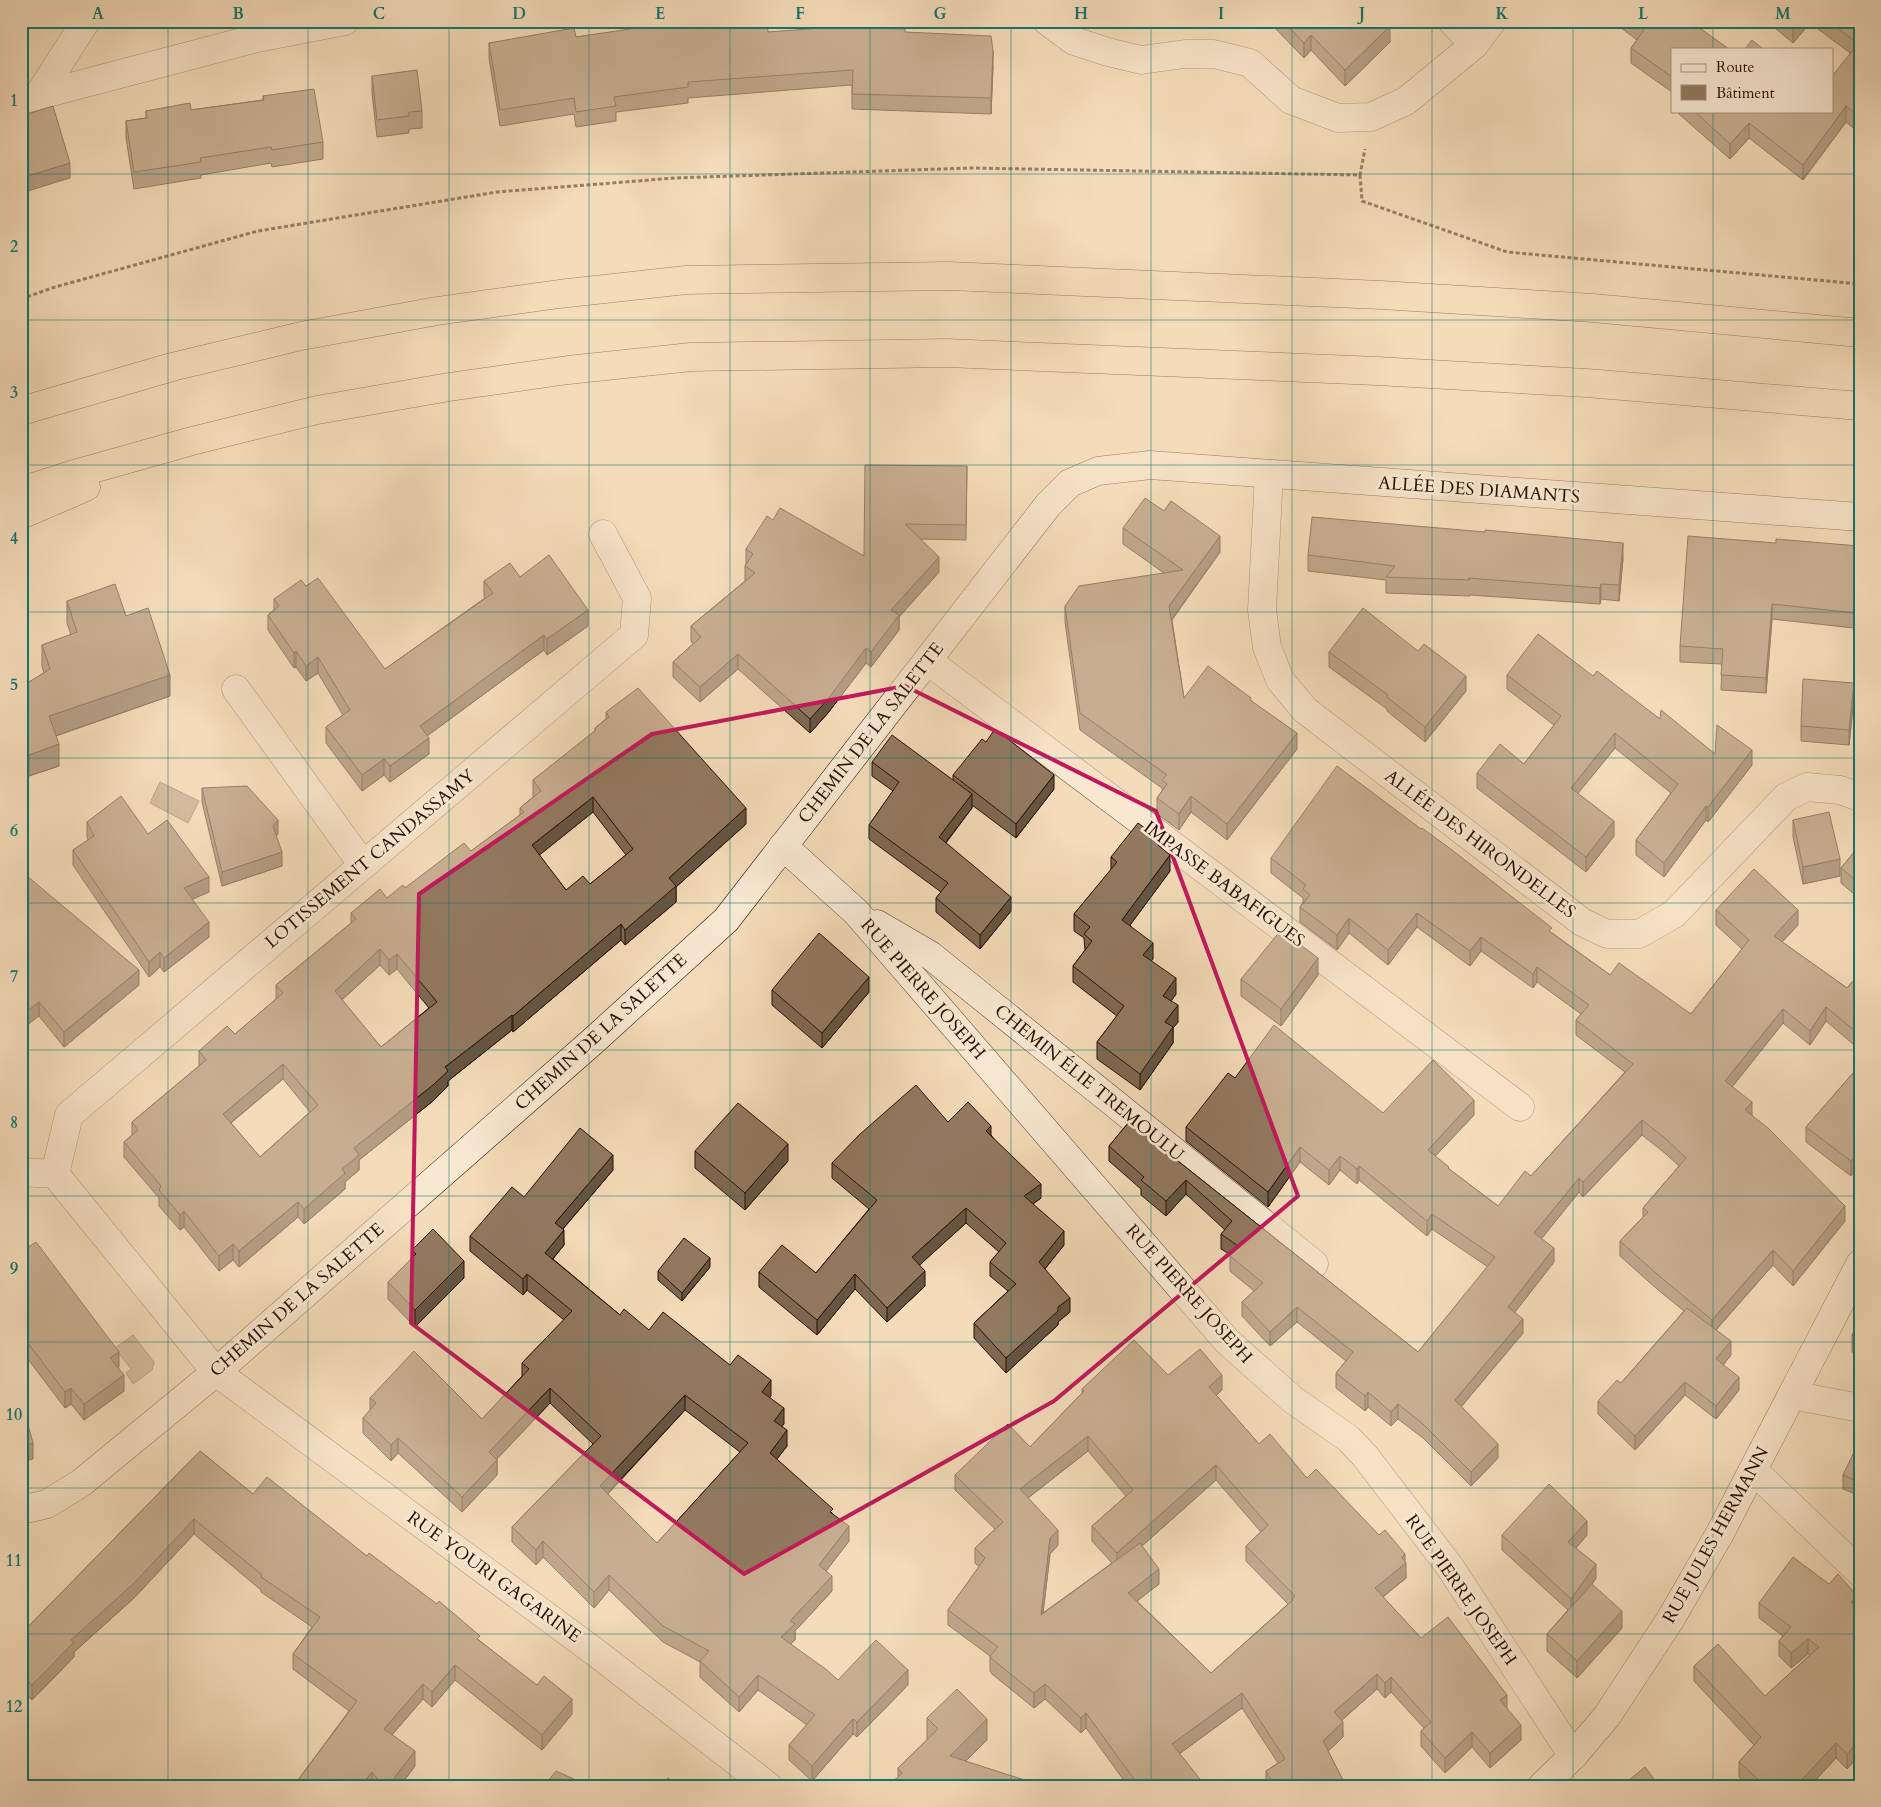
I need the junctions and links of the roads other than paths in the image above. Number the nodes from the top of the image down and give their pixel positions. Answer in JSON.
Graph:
{"nodes":[{"id":1,"x":86,"y":21,"type":"edge"},
{"id":2,"x":345,"y":21,"type":"edge"},
{"id":3,"x":1047,"y":21,"type":"edge"},
{"id":4,"x":1452,"y":21,"type":"edge"},
{"id":5,"x":1492,"y":21,"type":"edge"},
{"id":6,"x":1474,"y":45,"type":"junction"},
{"id":7,"x":29,"y":98,"type":"edge"},
{"id":8,"x":1860,"y":333,"type":"edge"},
{"id":9,"x":1860,"y":406,"type":"edge"},
{"id":10,"x":21,"y":411,"type":"edge"},
{"id":11,"x":192,"y":441,"type":"junction"},
{"id":12,"x":1098,"y":472,"type":"joint"},
{"id":13,"x":1269,"y":474,"type":"junction"},
{"id":14,"x":21,"y":491,"type":"edge"},
{"id":15,"x":21,"y":515,"type":"edge"},
{"id":16,"x":1860,"y":517,"type":"edge"},
{"id":17,"x":603,"y":534,"type":"dead end"},
{"id":18,"x":928,"y":661,"type":"junction"},
{"id":19,"x":236,"y":689,"type":"dead end"},
{"id":20,"x":1860,"y":797,"type":"edge"},
{"id":21,"x":783,"y":846,"type":"junction"},
{"id":22,"x":363,"y":865,"type":"junction"},
{"id":23,"x":856,"y":912,"type":"junction"},
{"id":24,"x":1520,"y":1107,"type":"dead end"},
{"id":25,"x":21,"y":1172,"type":"edge"},
{"id":26,"x":55,"y":1174,"type":"junction"},
{"id":27,"x":1314,"y":1264,"type":"dead end"},
{"id":28,"x":1860,"y":1264,"type":"edge"},
{"id":29,"x":216,"y":1372,"type":"junction"},
{"id":30,"x":1792,"y":1395,"type":"junction"},
{"id":31,"x":1860,"y":1408,"type":"edge"},
{"id":32,"x":1753,"y":1470,"type":"junction"},
{"id":33,"x":21,"y":1510,"type":"edge"},
{"id":34,"x":1860,"y":1572,"type":"edge"},
{"id":35,"x":1573,"y":1756,"type":"junction"},
{"id":36,"x":768,"y":1786,"type":"edge"},
{"id":37,"x":1542,"y":1786,"type":"edge"}],
"edges":[{"from":1,"to":7,"type":"street"},
{"from":2,"to":7,"type":"street"},
{"from":3,"to":6,"type":"street"},
{"from":4,"to":6,"type":"street"},
{"from":5,"to":6,"type":"street"},
{"from":8,"to":10,"type":"highway"},
{"from":9,"to":11,"type":"highway"},
{"from":11,"to":14,"type":"highway"},
{"from":11,"to":15,"type":"highway"},
{"from":12,"to":13,"type":"street","name":"ALLÉE DES DIAMANTS"},
{"from":12,"to":18,"type":"street","name":"CHEMIN DE LA SALETTE"},
{"from":13,"to":16,"type":"street","name":"ALLÉE DES DIAMANTS"},
{"from":13,"to":20,"type":"street","name":"ALLÉE DES HIRONDELLES"},
{"from":17,"to":22,"type":"street","name":"LOTISSEMENT CANDASSAMY"},
{"from":18,"to":21,"type":"street","name":"CHEMIN DE LA SALETTE"},
{"from":18,"to":24,"type":"street","name":"IMPASSE BABAFIGUES"},
{"from":19,"to":22,"type":"street"},
{"from":21,"to":23,"type":"street","name":"RUE PIERRE JOSEPH"},
{"from":21,"to":29,"type":"street","name":"CHEMIN DE LA SALETTE"},
{"from":22,"to":26,"type":"street","name":"LOTISSEMENT CANDASSAMY"},
{"from":23,"to":27,"type":"street","name":"CHEMIN ÉLIE TREMOULU"},
{"from":23,"to":35,"type":"street","name":"RUE PIERRE JOSEPH"},
{"from":25,"to":26,"type":"street"},
{"from":26,"to":29,"type":"street"},
{"from":28,"to":30,"type":"street","name":"RUE JULES HERMANN"},
{"from":29,"to":33,"type":"street","name":"CHEMIN DE LA SALETTE"},
{"from":29,"to":36,"type":"street","name":"RUE YOURI GAGARINE"},
{"from":30,"to":31,"type":"street"},
{"from":30,"to":32,"type":"street","name":"RUE JULES HERMANN"},
{"from":32,"to":34,"type":"street"},
{"from":32,"to":35,"type":"street","name":"RUE JULES HERMANN"},
{"from":35,"to":37,"type":"street","name":"RUE JULES HERMANN"}]}
